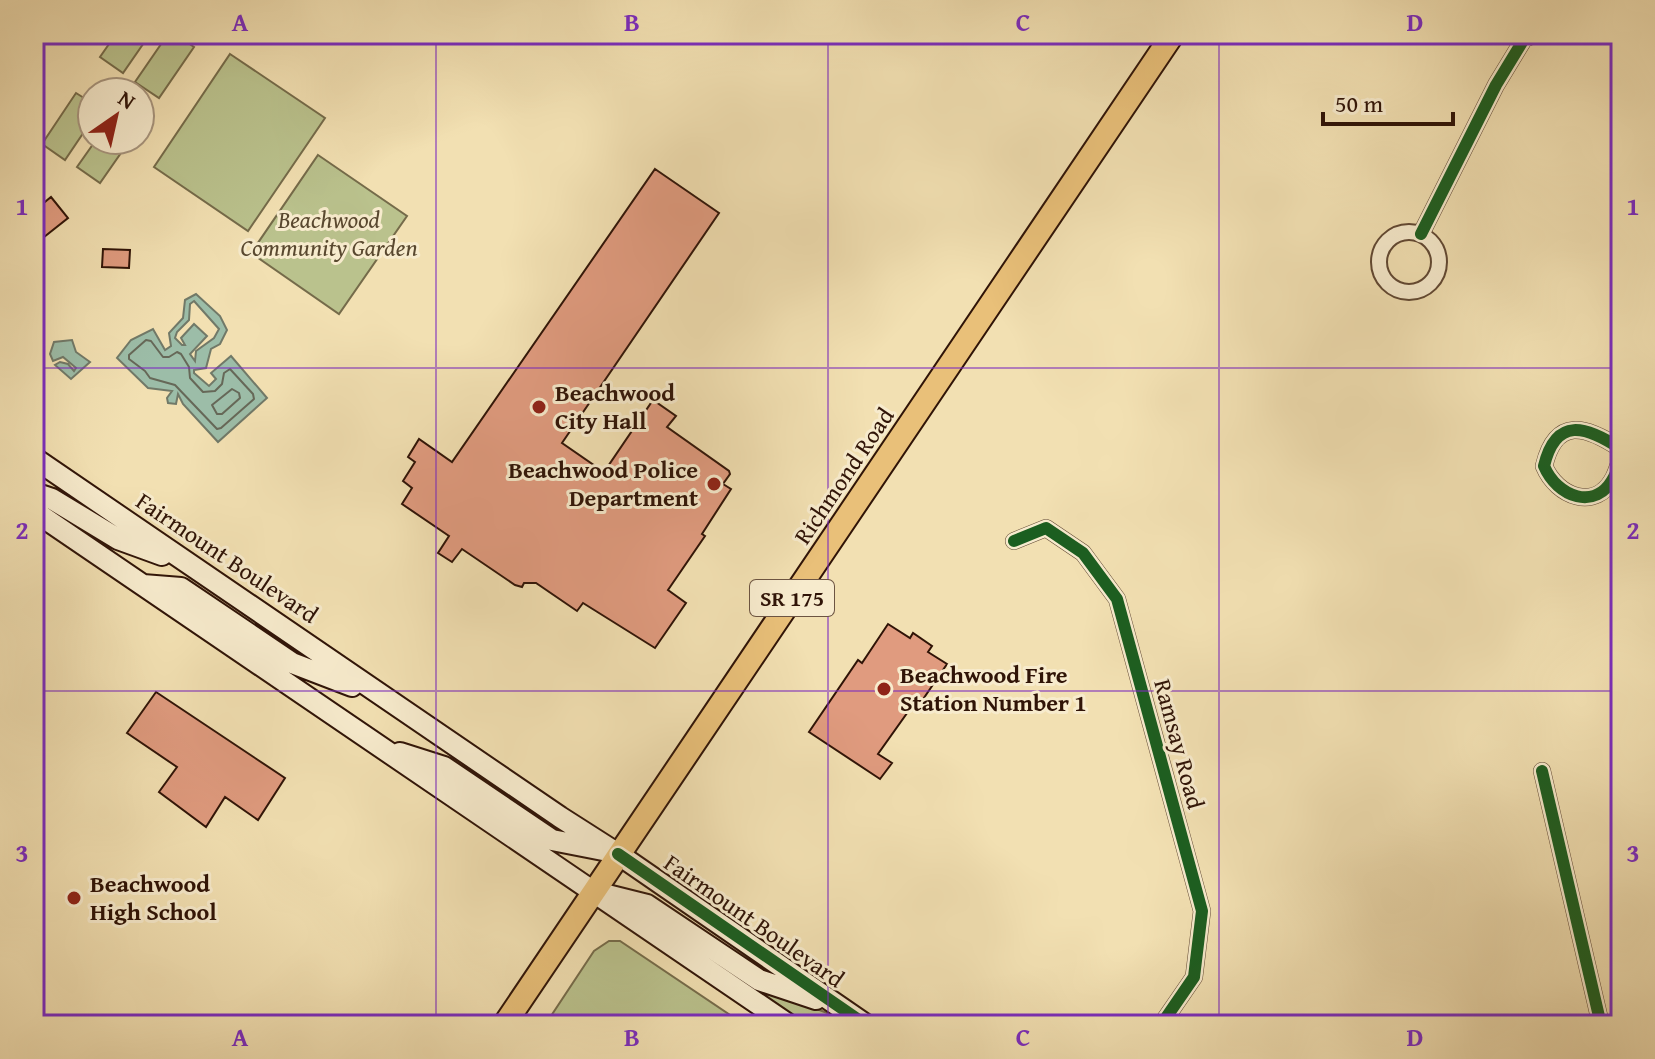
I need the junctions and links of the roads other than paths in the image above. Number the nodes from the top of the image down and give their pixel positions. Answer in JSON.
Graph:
{"nodes":[{"id":1,"x":1173,"y":34,"type":"edge"},
{"id":2,"x":1536,"y":34,"type":"edge"},
{"id":3,"x":1421,"y":234,"type":"junction"},
{"id":4,"x":1621,"y":449,"type":"edge"},
{"id":5,"x":34,"y":458,"type":"edge"},
{"id":6,"x":1621,"y":458,"type":"edge"},
{"id":7,"x":34,"y":493,"type":"edge"},
{"id":8,"x":34,"y":511,"type":"edge"},
{"id":9,"x":1014,"y":541,"type":"dead end"},
{"id":10,"x":192,"y":566,"type":"junction"},
{"id":11,"x":141,"y":584,"type":"junction"},
{"id":12,"x":386,"y":698,"type":"junction"},
{"id":13,"x":376,"y":745,"type":"junction"},
{"id":14,"x":1542,"y":771,"type":"dead end"},
{"id":15,"x":618,"y":854,"type":"junction"},
{"id":16,"x":593,"y":891,"type":"junction"},
{"id":17,"x":839,"y":1006,"type":"junction"},
{"id":18,"x":504,"y":1025,"type":"edge"},
{"id":19,"x":789,"y":1025,"type":"edge"},
{"id":20,"x":866,"y":1025,"type":"edge"},
{"id":21,"x":1161,"y":1025,"type":"edge"},
{"id":22,"x":1601,"y":1025,"type":"edge"}],
"edges":[{"from":1,"to":15,"type":"main road","name":"Richmond Road","number":"SR 175"},
{"from":2,"to":3,"type":"street"},
{"from":3,"to":3,"type":"street"},
{"from":4,"to":6,"type":"street"},
{"from":5,"to":10,"type":"main road","name":"Fairmount Boulevard"},
{"from":7,"to":10,"type":"main road"},
{"from":8,"to":11,"type":"main road"},
{"from":9,"to":21,"type":"street","name":"Ramsay Road"},
{"from":10,"to":12,"type":"main road","name":"Fairmount Boulevard"},
{"from":11,"to":12,"type":"main road"},
{"from":11,"to":13,"type":"main road"},
{"from":12,"to":15,"type":"main road","name":"Fairmount Boulevard"},
{"from":13,"to":15,"type":"main road"},
{"from":13,"to":16,"type":"main road"},
{"from":14,"to":22,"type":"street"},
{"from":15,"to":16,"type":"main road","name":"Richmond Road","number":"SR 175"},
{"from":15,"to":17,"type":"main road","name":"Fairmount Boulevard"},
{"from":16,"to":17,"type":"main road"},
{"from":16,"to":18,"type":"main road","name":"Richmond Road","number":"SR 175"},
{"from":16,"to":19,"type":"main road"},
{"from":17,"to":20,"type":"main road","name":"Fairmount Boulevard"}]}
